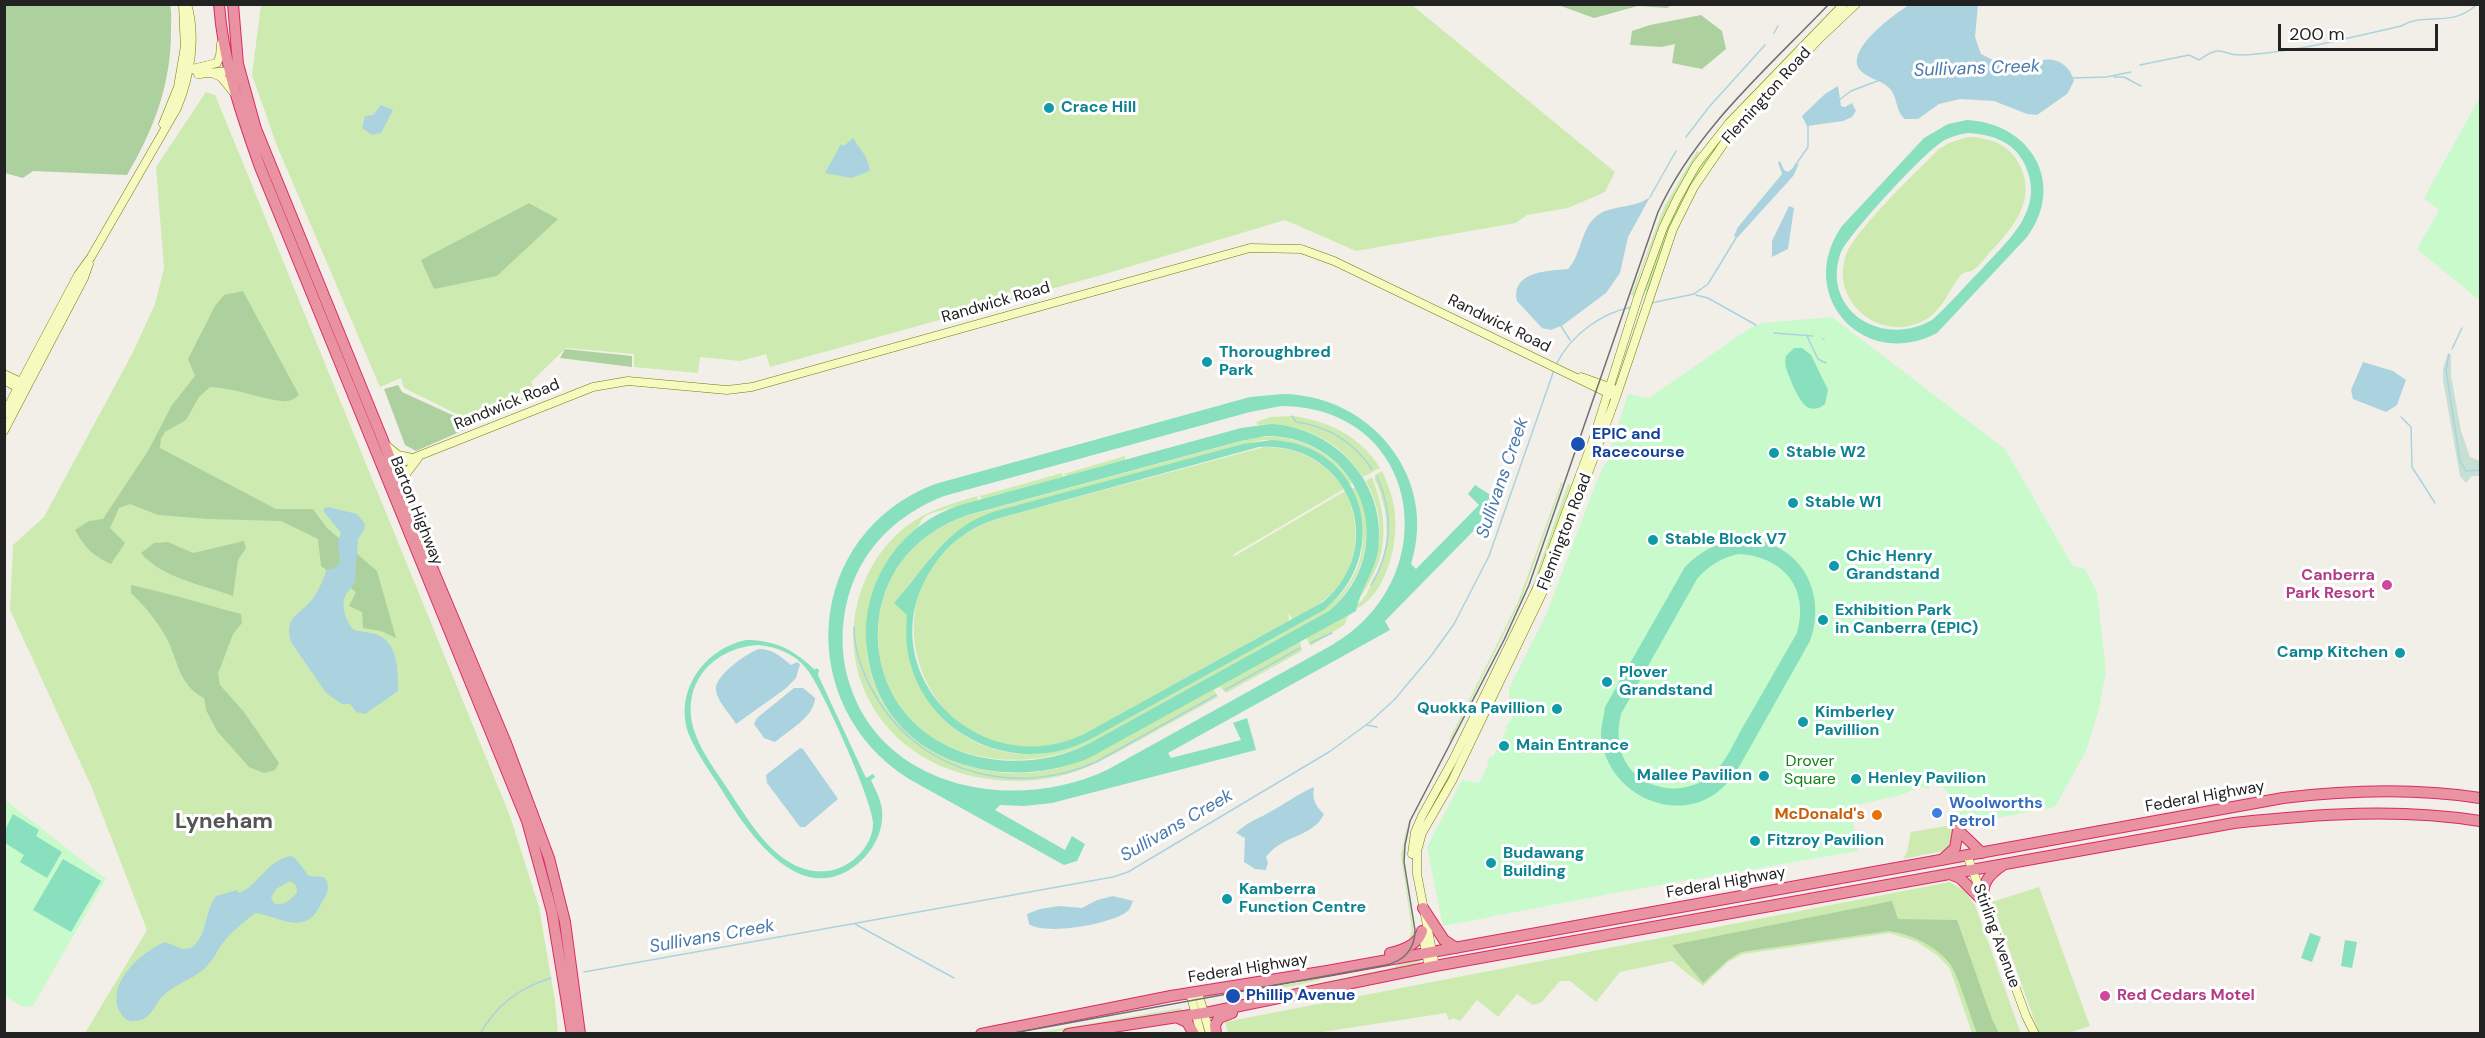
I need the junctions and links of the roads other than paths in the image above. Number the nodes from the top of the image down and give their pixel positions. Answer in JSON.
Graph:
{"nodes":[{"id":1,"x":185,"y":4,"type":"edge"},
{"id":2,"x":219,"y":4,"type":"edge"},
{"id":3,"x":232,"y":4,"type":"edge"},
{"id":4,"x":1844,"y":4,"type":"edge"},
{"id":5,"x":1856,"y":4,"type":"edge"},
{"id":6,"x":221,"y":34,"type":"junction"},
{"id":7,"x":188,"y":45,"type":"junction"},
{"id":8,"x":237,"y":54,"type":"junction"},
{"id":9,"x":189,"y":68,"type":"junction"},
{"id":10,"x":209,"y":70,"type":"junction"},
{"id":11,"x":229,"y":71,"type":"junction"},
{"id":12,"x":201,"y":74,"type":"junction"},
{"id":13,"x":183,"y":82,"type":"junction"},
{"id":14,"x":235,"y":94,"type":"junction"},
{"id":15,"x":4,"y":374,"type":"edge"},
{"id":16,"x":4,"y":380,"type":"edge"},
{"id":17,"x":22,"y":386,"type":"junction"},
{"id":18,"x":1607,"y":391,"type":"junction"},
{"id":19,"x":1617,"y":394,"type":"junction"},
{"id":20,"x":4,"y":414,"type":"edge"},
{"id":21,"x":4,"y":431,"type":"edge"},
{"id":22,"x":382,"y":438,"type":"junction"},
{"id":23,"x":419,"y":457,"type":"junction"},
{"id":24,"x":389,"y":470,"type":"junction"},
{"id":25,"x":402,"y":492,"type":"junction"},
{"id":26,"x":1564,"y":525,"type":"junction"},
{"id":27,"x":2481,"y":798,"type":"edge"},
{"id":28,"x":2169,"y":819,"type":"junction"},
{"id":29,"x":2481,"y":821,"type":"edge"},
{"id":30,"x":2170,"y":834,"type":"junction"},
{"id":31,"x":1982,"y":853,"type":"junction"},
{"id":32,"x":1967,"y":855,"type":"junction"},
{"id":33,"x":1941,"y":860,"type":"junction"},
{"id":34,"x":2004,"y":864,"type":"junction"},
{"id":35,"x":1972,"y":870,"type":"junction"},
{"id":36,"x":1950,"y":874,"type":"junction"},
{"id":37,"x":1983,"y":901,"type":"junction"},
{"id":38,"x":1424,"y":908,"type":"junction"},
{"id":39,"x":1422,"y":931,"type":"junction"},
{"id":40,"x":1456,"y":948,"type":"junction"},
{"id":41,"x":1429,"y":952,"type":"junction"},
{"id":42,"x":1432,"y":967,"type":"junction"},
{"id":43,"x":1339,"y":969,"type":"junction"},
{"id":44,"x":1194,"y":992,"type":"junction"},
{"id":45,"x":1274,"y":1000,"type":"junction"},
{"id":46,"x":1200,"y":1013,"type":"junction"},
{"id":47,"x":2026,"y":1016,"type":"junction"},
{"id":48,"x":1176,"y":1017,"type":"junction"},
{"id":49,"x":572,"y":1034,"type":"edge"},
{"id":50,"x":580,"y":1034,"type":"edge"},
{"id":51,"x":981,"y":1034,"type":"edge"},
{"id":52,"x":1068,"y":1034,"type":"edge"},
{"id":53,"x":1194,"y":1034,"type":"edge"},
{"id":54,"x":1201,"y":1034,"type":"edge"},
{"id":55,"x":1210,"y":1034,"type":"edge"},
{"id":56,"x":1216,"y":1034,"type":"edge"},
{"id":57,"x":2029,"y":1034,"type":"edge"},
{"id":58,"x":2034,"y":1034,"type":"edge"}],
"edges":[{"from":1,"to":7,"type":"main road"},
{"from":2,"to":6,"type":"highway","name":"Barton Highway"},
{"from":3,"to":8,"type":"highway","name":"Barton Highway"},
{"from":4,"to":18,"type":"main road","name":"Flemington Road"},
{"from":5,"to":19,"type":"main road","name":"Flemington Road"},
{"from":6,"to":10,"type":"main road"},
{"from":6,"to":11,"type":"highway","name":"Barton Highway"},
{"from":7,"to":9,"type":"main road"},
{"from":7,"to":10,"type":"main road"},
{"from":7,"to":13,"type":"main road"},
{"from":8,"to":11,"type":"highway"},
{"from":8,"to":22,"type":"highway","name":"Barton Highway"},
{"from":9,"to":10,"type":"main road"},
{"from":9,"to":12,"type":"main road"},
{"from":9,"to":13,"type":"main road"},
{"from":10,"to":11,"type":"main road"},
{"from":10,"to":12,"type":"main road"},
{"from":10,"to":14,"type":"main road"},
{"from":11,"to":14,"type":"highway","name":"Barton Highway"},
{"from":12,"to":13,"type":"main road"},
{"from":13,"to":17,"type":"main road"},
{"from":14,"to":24,"type":"highway","name":"Barton Highway"},
{"from":15,"to":17,"type":"main road"},
{"from":16,"to":17,"type":"main road"},
{"from":17,"to":20,"type":"main road"},
{"from":17,"to":21,"type":"main road"},
{"from":18,"to":19,"type":"main road","name":"Randwick Road"},
{"from":18,"to":23,"type":"main road","name":"Randwick Road"},
{"from":18,"to":26,"type":"main road","name":"Flemington Road"},
{"from":19,"to":26,"type":"main road","name":"Flemington Road"},
{"from":22,"to":23,"type":"main road"},
{"from":22,"to":24,"type":"highway","name":"Barton Highway"},
{"from":23,"to":24,"type":"main road","name":"Randwick Road"},
{"from":23,"to":25,"type":"main road"},
{"from":24,"to":25,"type":"highway","name":"Barton Highway"},
{"from":24,"to":49,"type":"highway","name":"Barton Highway"},
{"from":25,"to":50,"type":"highway","name":"Barton Highway"},
{"from":26,"to":38,"type":"main road","name":"Flemington Road"},
{"from":26,"to":39,"type":"main road","name":"Flemington Road"},
{"from":27,"to":28,"type":"highway","name":"Federal Highway"},
{"from":28,"to":30,"type":"highway"},
{"from":28,"to":31,"type":"highway","name":"Federal Highway"},
{"from":29,"to":30,"type":"highway","name":"Federal Highway"},
{"from":30,"to":34,"type":"highway","name":"Federal Highway"},
{"from":31,"to":32,"type":"highway","name":"Federal Highway"},
{"from":31,"to":33,"type":"highway"},
{"from":32,"to":33,"type":"highway","name":"Federal Highway"},
{"from":32,"to":35,"type":"main road","name":"Stirling Avenue"},
{"from":33,"to":40,"type":"highway","name":"Federal Highway"},
{"from":34,"to":35,"type":"highway","name":"Federal Highway"},
{"from":34,"to":37,"type":"highway"},
{"from":35,"to":36,"type":"highway","name":"Federal Highway"},
{"from":35,"to":37,"type":"main road","name":"Stirling Avenue"},
{"from":36,"to":37,"type":"highway"},
{"from":36,"to":42,"type":"highway","name":"Federal Highway"},
{"from":37,"to":47,"type":"main road","name":"Stirling Avenue"},
{"from":38,"to":40,"type":"highway"},
{"from":38,"to":41,"type":"main road","name":"Flemington Road"},
{"from":39,"to":41,"type":"main road","name":"Flemington Road"},
{"from":39,"to":43,"type":"highway"},
{"from":40,"to":41,"type":"highway","name":"Federal Highway"},
{"from":41,"to":42,"type":"main road","name":"Flemington Road"},
{"from":41,"to":43,"type":"highway","name":"Federal Highway"},
{"from":42,"to":45,"type":"highway","name":"Federal Highway"},
{"from":43,"to":44,"type":"highway","name":"Federal Highway"},
{"from":44,"to":46,"type":"main road"},
{"from":44,"to":51,"type":"highway","name":"Federal Highway"},
{"from":45,"to":46,"type":"highway","name":"Federal Highway"},
{"from":45,"to":56,"type":"highway"},
{"from":46,"to":48,"type":"highway","name":"Federal Highway"},
{"from":46,"to":54,"type":"main road"},
{"from":46,"to":55,"type":"main road"},
{"from":47,"to":57,"type":"main road","name":"Stirling Avenue"},
{"from":47,"to":58,"type":"main road","name":"Stirling Avenue"},
{"from":48,"to":52,"type":"highway","name":"Federal Highway"},
{"from":48,"to":53,"type":"highway"}]}
